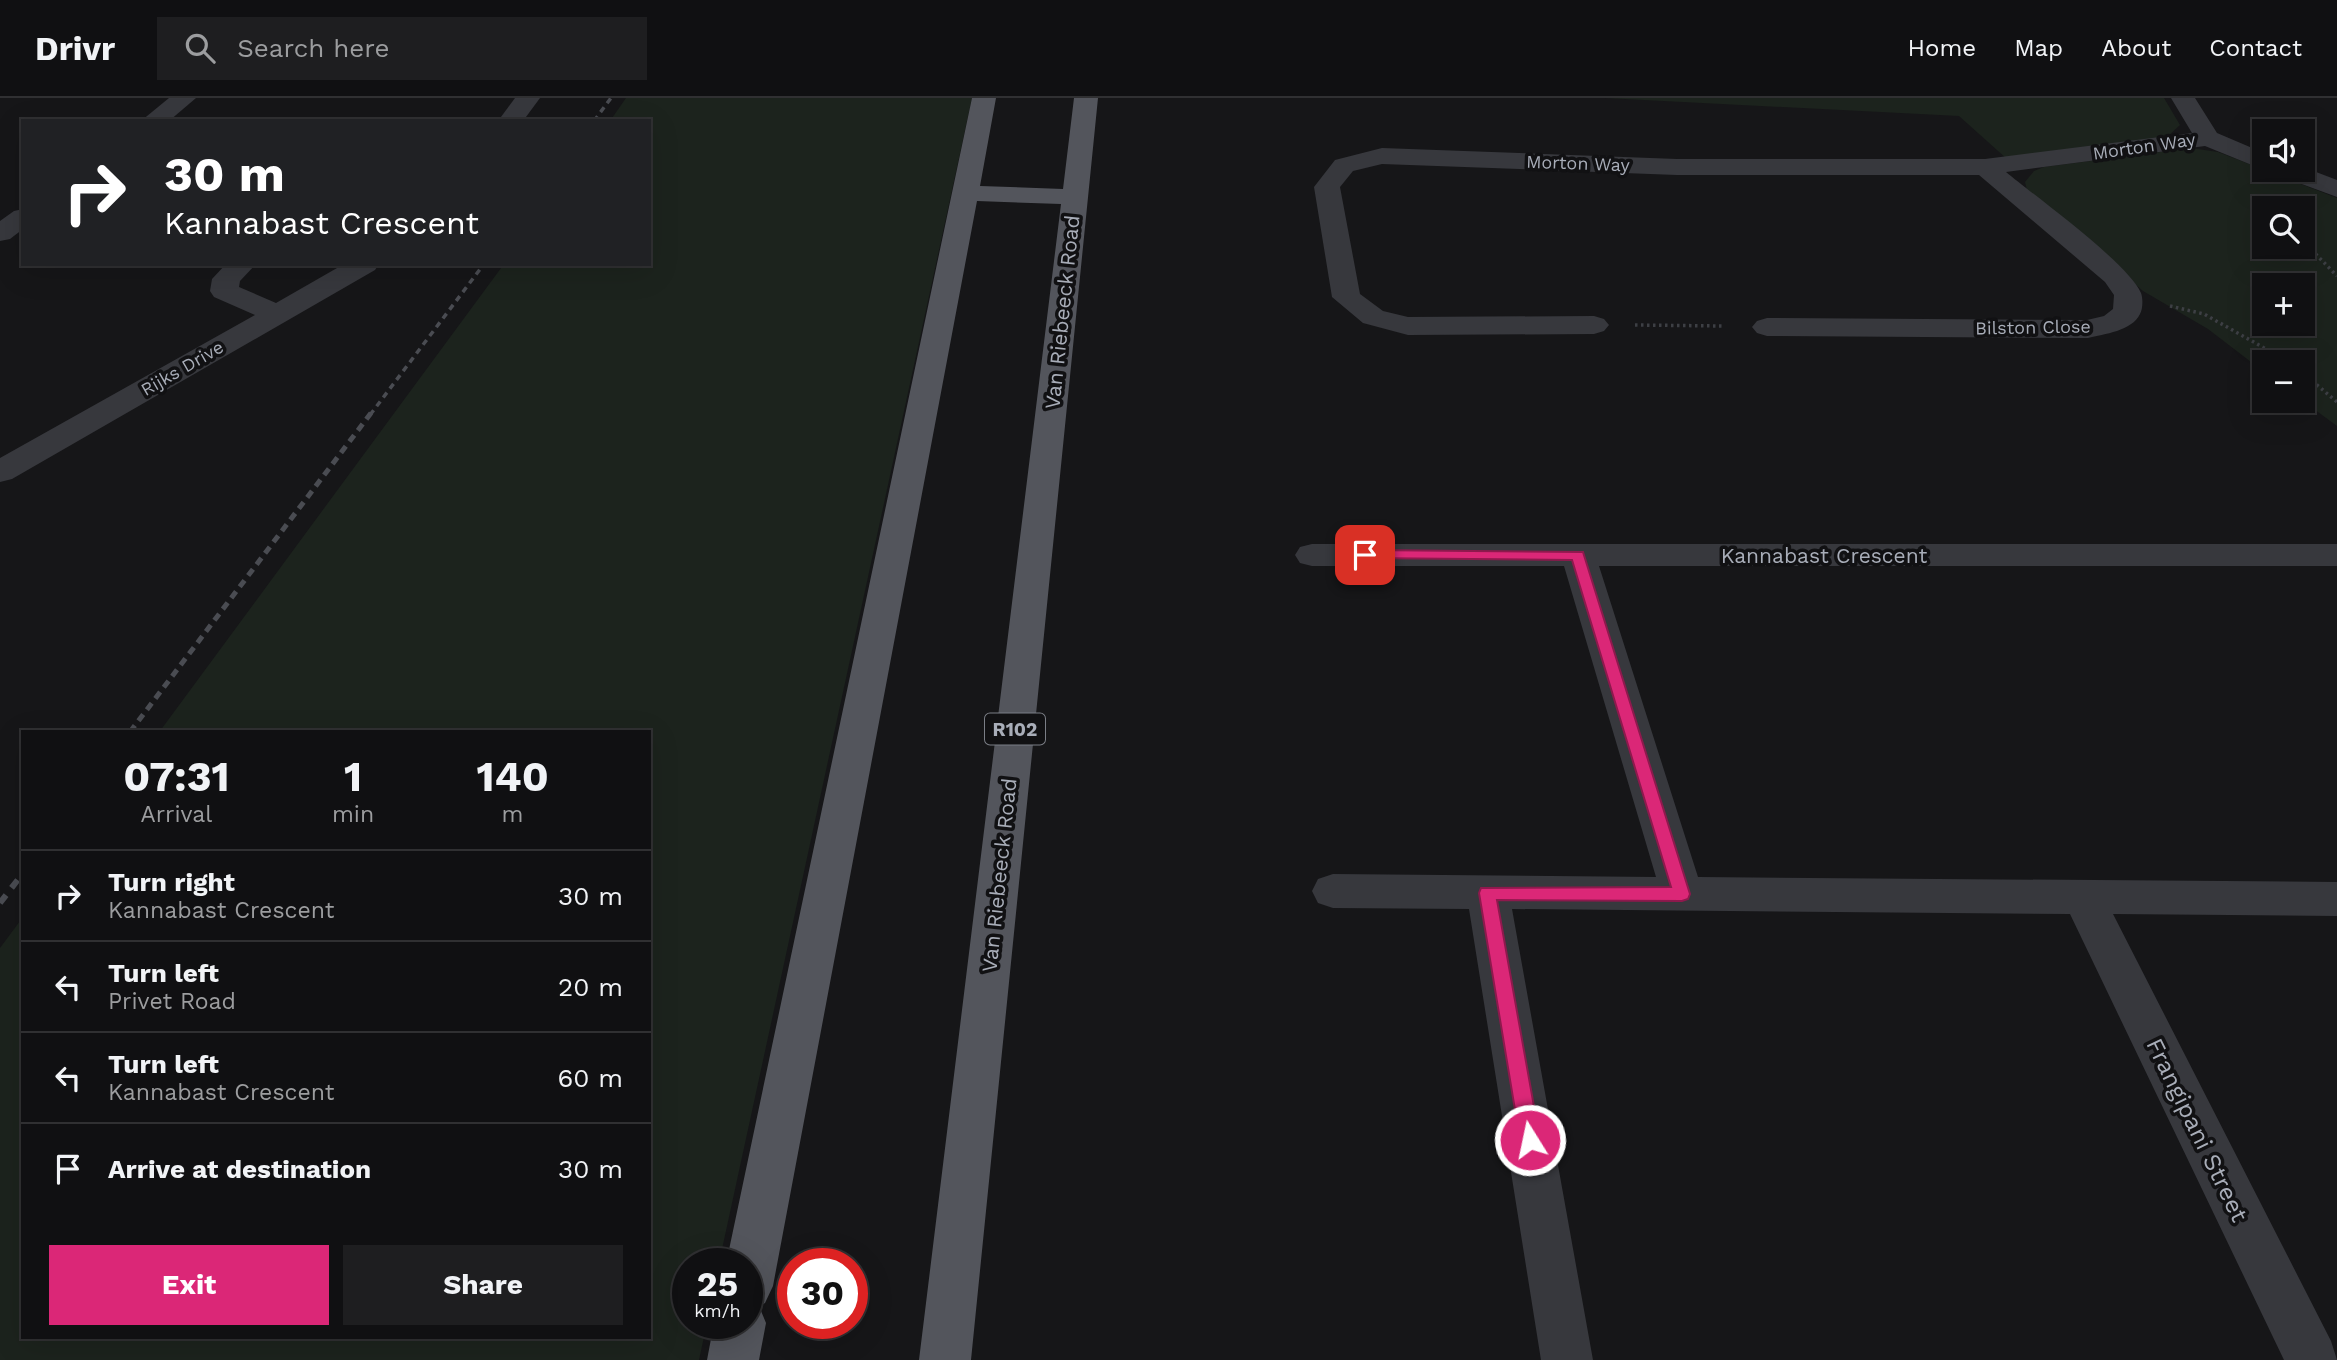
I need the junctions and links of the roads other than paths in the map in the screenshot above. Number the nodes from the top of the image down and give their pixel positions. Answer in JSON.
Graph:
{"nodes":[{"id":1,"x":184,"y":98,"type":"edge"},
{"id":2,"x":528,"y":98,"type":"edge"},
{"id":3,"x":984,"y":98,"type":"edge"},
{"id":4,"x":1086,"y":98,"type":"edge"},
{"id":5,"x":2183,"y":98,"type":"edge"},
{"id":6,"x":156,"y":119,"type":"edge"},
{"id":7,"x":512,"y":119,"type":"edge"},
{"id":8,"x":2208,"y":138,"type":"junction"},
{"id":9,"x":2252,"y":157,"type":"edge"},
{"id":10,"x":1985,"y":167,"type":"junction"},
{"id":11,"x":2315,"y":181,"type":"edge"},
{"id":12,"x":2337,"y":190,"type":"edge"},
{"id":13,"x":965,"y":193,"type":"junction"},
{"id":14,"x":1075,"y":197,"type":"junction"},
{"id":15,"x":21,"y":217,"type":"edge"},
{"id":16,"x":0,"y":233,"type":"edge"},
{"id":17,"x":240,"y":266,"type":"edge"},
{"id":18,"x":361,"y":266,"type":"edge"},
{"id":19,"x":277,"y":314,"type":"junction"},
{"id":20,"x":1594,"y":325,"type":"road end"},
{"id":21,"x":1767,"y":327,"type":"road end"},
{"id":22,"x":0,"y":472,"type":"edge"},
{"id":23,"x":1312,"y":555,"type":"dead end"},
{"id":24,"x":1578,"y":555,"type":"junction"},
{"id":25,"x":2337,"y":555,"type":"edge"},
{"id":26,"x":1333,"y":891,"type":"dead end"},
{"id":27,"x":1488,"y":893,"type":"junction"},
{"id":28,"x":1682,"y":894,"type":"junction"},
{"id":29,"x":2084,"y":898,"type":"junction"},
{"id":30,"x":2337,"y":899,"type":"edge"},
{"id":31,"x":755,"y":1248,"type":"edge"},
{"id":32,"x":737,"y":1339,"type":"edge"},
{"id":33,"x":733,"y":1360,"type":"edge"},
{"id":34,"x":945,"y":1360,"type":"edge"},
{"id":35,"x":1567,"y":1360,"type":"edge"},
{"id":36,"x":2312,"y":1360,"type":"edge"}],
"edges":[{"from":1,"to":6,"type":"street"},
{"from":2,"to":7,"type":"street"},
{"from":3,"to":13,"type":"main road"},
{"from":4,"to":14,"type":"main road","name":"Van Riebeeck Road","number":"R102"},
{"from":5,"to":8,"type":"street"},
{"from":8,"to":9,"type":"street"},
{"from":8,"to":10,"type":"street","name":"Morton Way"},
{"from":10,"to":20,"type":"street","name":"Morton Way"},
{"from":10,"to":21,"type":"street","name":"Bilston Close"},
{"from":11,"to":12,"type":"street"},
{"from":13,"to":14,"type":"main road"},
{"from":13,"to":31,"type":"main road"},
{"from":14,"to":34,"type":"main road","name":"Van Riebeeck Road","number":"R102"},
{"from":15,"to":16,"type":"street"},
{"from":17,"to":19,"type":"street"},
{"from":18,"to":19,"type":"street","name":"Rijks Drive"},
{"from":19,"to":22,"type":"street","name":"Rijks Drive"},
{"from":23,"to":24,"type":"street","name":"Kannabast Crescent"},
{"from":24,"to":25,"type":"street","name":"Kannabast Crescent"},
{"from":24,"to":28,"type":"street"},
{"from":26,"to":27,"type":"street"},
{"from":27,"to":28,"type":"street"},
{"from":27,"to":35,"type":"street"},
{"from":28,"to":29,"type":"street"},
{"from":29,"to":30,"type":"street"},
{"from":29,"to":36,"type":"street","name":"Frangipani Street"},
{"from":32,"to":33,"type":"main road"}]}
